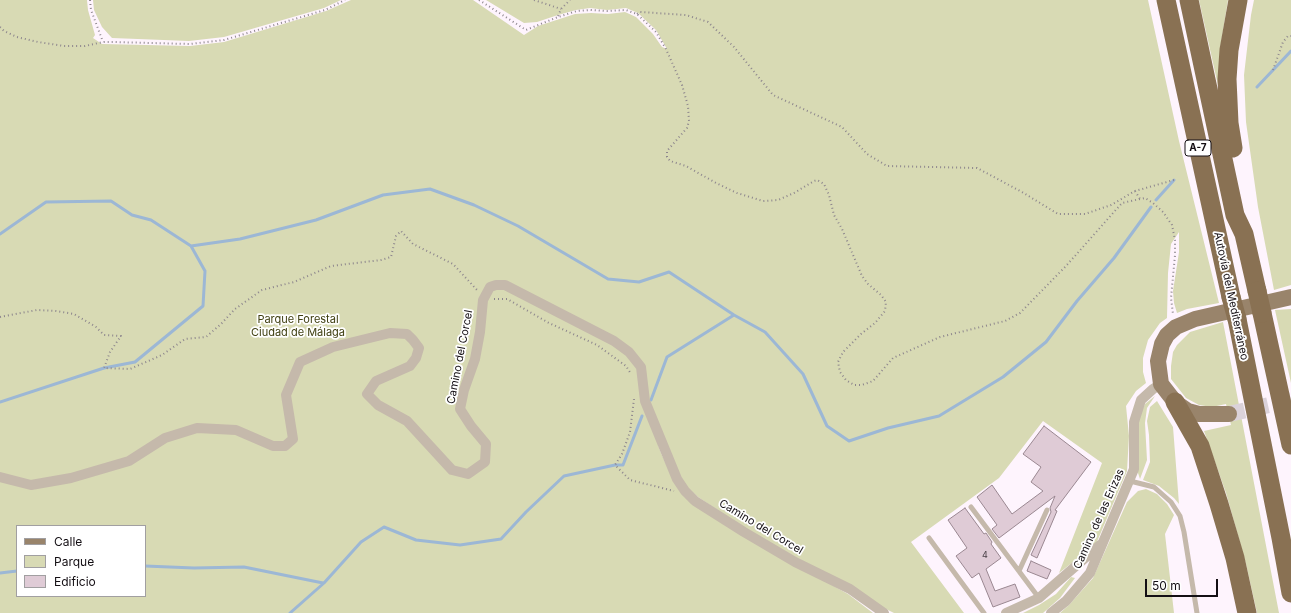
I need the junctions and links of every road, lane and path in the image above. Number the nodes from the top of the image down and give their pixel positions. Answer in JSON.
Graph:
{"nodes":[{"id":1,"x":90,"y":0,"type":"edge"},
{"id":2,"x":345,"y":0,"type":"edge"},
{"id":3,"x":479,"y":0,"type":"edge"},
{"id":4,"x":534,"y":0,"type":"edge"},
{"id":5,"x":570,"y":0,"type":"edge"},
{"id":6,"x":1166,"y":0,"type":"edge"},
{"id":7,"x":1189,"y":0,"type":"edge"},
{"id":8,"x":1238,"y":0,"type":"edge"},
{"id":9,"x":561,"y":9,"type":"junction"},
{"id":10,"x":637,"y":14,"type":"junction"},
{"id":11,"x":558,"y":17,"type":"junction"},
{"id":12,"x":0,"y":27,"type":"edge"},
{"id":13,"x":1291,"y":36,"type":"edge"},
{"id":14,"x":103,"y":42,"type":"junction"},
{"id":15,"x":1273,"y":70,"type":"dead end"},
{"id":16,"x":1174,"y":180,"type":"dead end"},
{"id":17,"x":1135,"y":191,"type":"junction"},
{"id":18,"x":1140,"y":199,"type":"junction"},
{"id":19,"x":1244,"y":234,"type":"junction"},
{"id":20,"x":1291,"y":297,"type":"edge"},
{"id":21,"x":1176,"y":327,"type":"junction"},
{"id":22,"x":1161,"y":384,"type":"junction"},
{"id":23,"x":1175,"y":402,"type":"junction"},
{"id":24,"x":1229,"y":414,"type":"tunnel mouth"},
{"id":25,"x":1291,"y":445,"type":"edge"},
{"id":26,"x":0,"y":478,"type":"edge"},
{"id":27,"x":1130,"y":481,"type":"junction"},
{"id":28,"x":970,"y":508,"type":"dead end"},
{"id":29,"x":1047,"y":510,"type":"dead end"},
{"id":30,"x":929,"y":538,"type":"dead end"},
{"id":31,"x":1103,"y":542,"type":"junction"},
{"id":32,"x":1019,"y":571,"type":"junction"},
{"id":33,"x":1291,"y":593,"type":"edge"},
{"id":34,"x":1039,"y":598,"type":"junction"},
{"id":35,"x":884,"y":613,"type":"edge"},
{"id":36,"x":984,"y":613,"type":"edge"},
{"id":37,"x":1006,"y":613,"type":"edge"},
{"id":38,"x":1051,"y":613,"type":"edge"},
{"id":39,"x":1197,"y":613,"type":"edge"},
{"id":40,"x":1247,"y":613,"type":"edge"}],
"edges":[{"from":1,"to":14,"type":"path"},
{"from":2,"to":14,"type":"path"},
{"from":3,"to":11,"type":"path"},
{"from":4,"to":9,"type":"path"},
{"from":5,"to":9,"type":"path"},
{"from":6,"to":33,"type":"highway","name":"Autovía del Mediterráneo","number":"A-7","bridge":true},
{"from":7,"to":19,"type":"highway","number":"A-7"},
{"from":8,"to":19,"type":"highway"},
{"from":9,"to":11,"type":"path"},
{"from":10,"to":11,"type":"path"},
{"from":10,"to":17,"type":"path"},
{"from":10,"to":18,"type":"path"},
{"from":12,"to":14,"type":"path"},
{"from":13,"to":15,"type":"path"},
{"from":16,"to":17,"type":"path"},
{"from":17,"to":18,"type":"path"},
{"from":18,"to":21,"type":"path"},
{"from":19,"to":25,"type":"highway","number":"A-7","bridge":true},
{"from":20,"to":21,"type":"main road"},
{"from":21,"to":22,"type":"main road"},
{"from":22,"to":23,"type":"main road"},
{"from":22,"to":27,"type":"street","name":"Camino de las Erizas"},
{"from":23,"to":24,"type":"main road"},
{"from":23,"to":40,"type":"highway"},
{"from":26,"to":35,"type":"street","name":"Camino del Corcel"},
{"from":27,"to":31,"type":"street","name":"Camino de las Erizas"},
{"from":27,"to":39,"type":"lane"},
{"from":28,"to":32,"type":"lane"},
{"from":29,"to":32,"type":"lane"},
{"from":30,"to":36,"type":"lane"},
{"from":31,"to":34,"type":"street"},
{"from":31,"to":38,"type":"street","name":"Camino de las Erizas"},
{"from":32,"to":34,"type":"lane"},
{"from":34,"to":37,"type":"street"}]}
